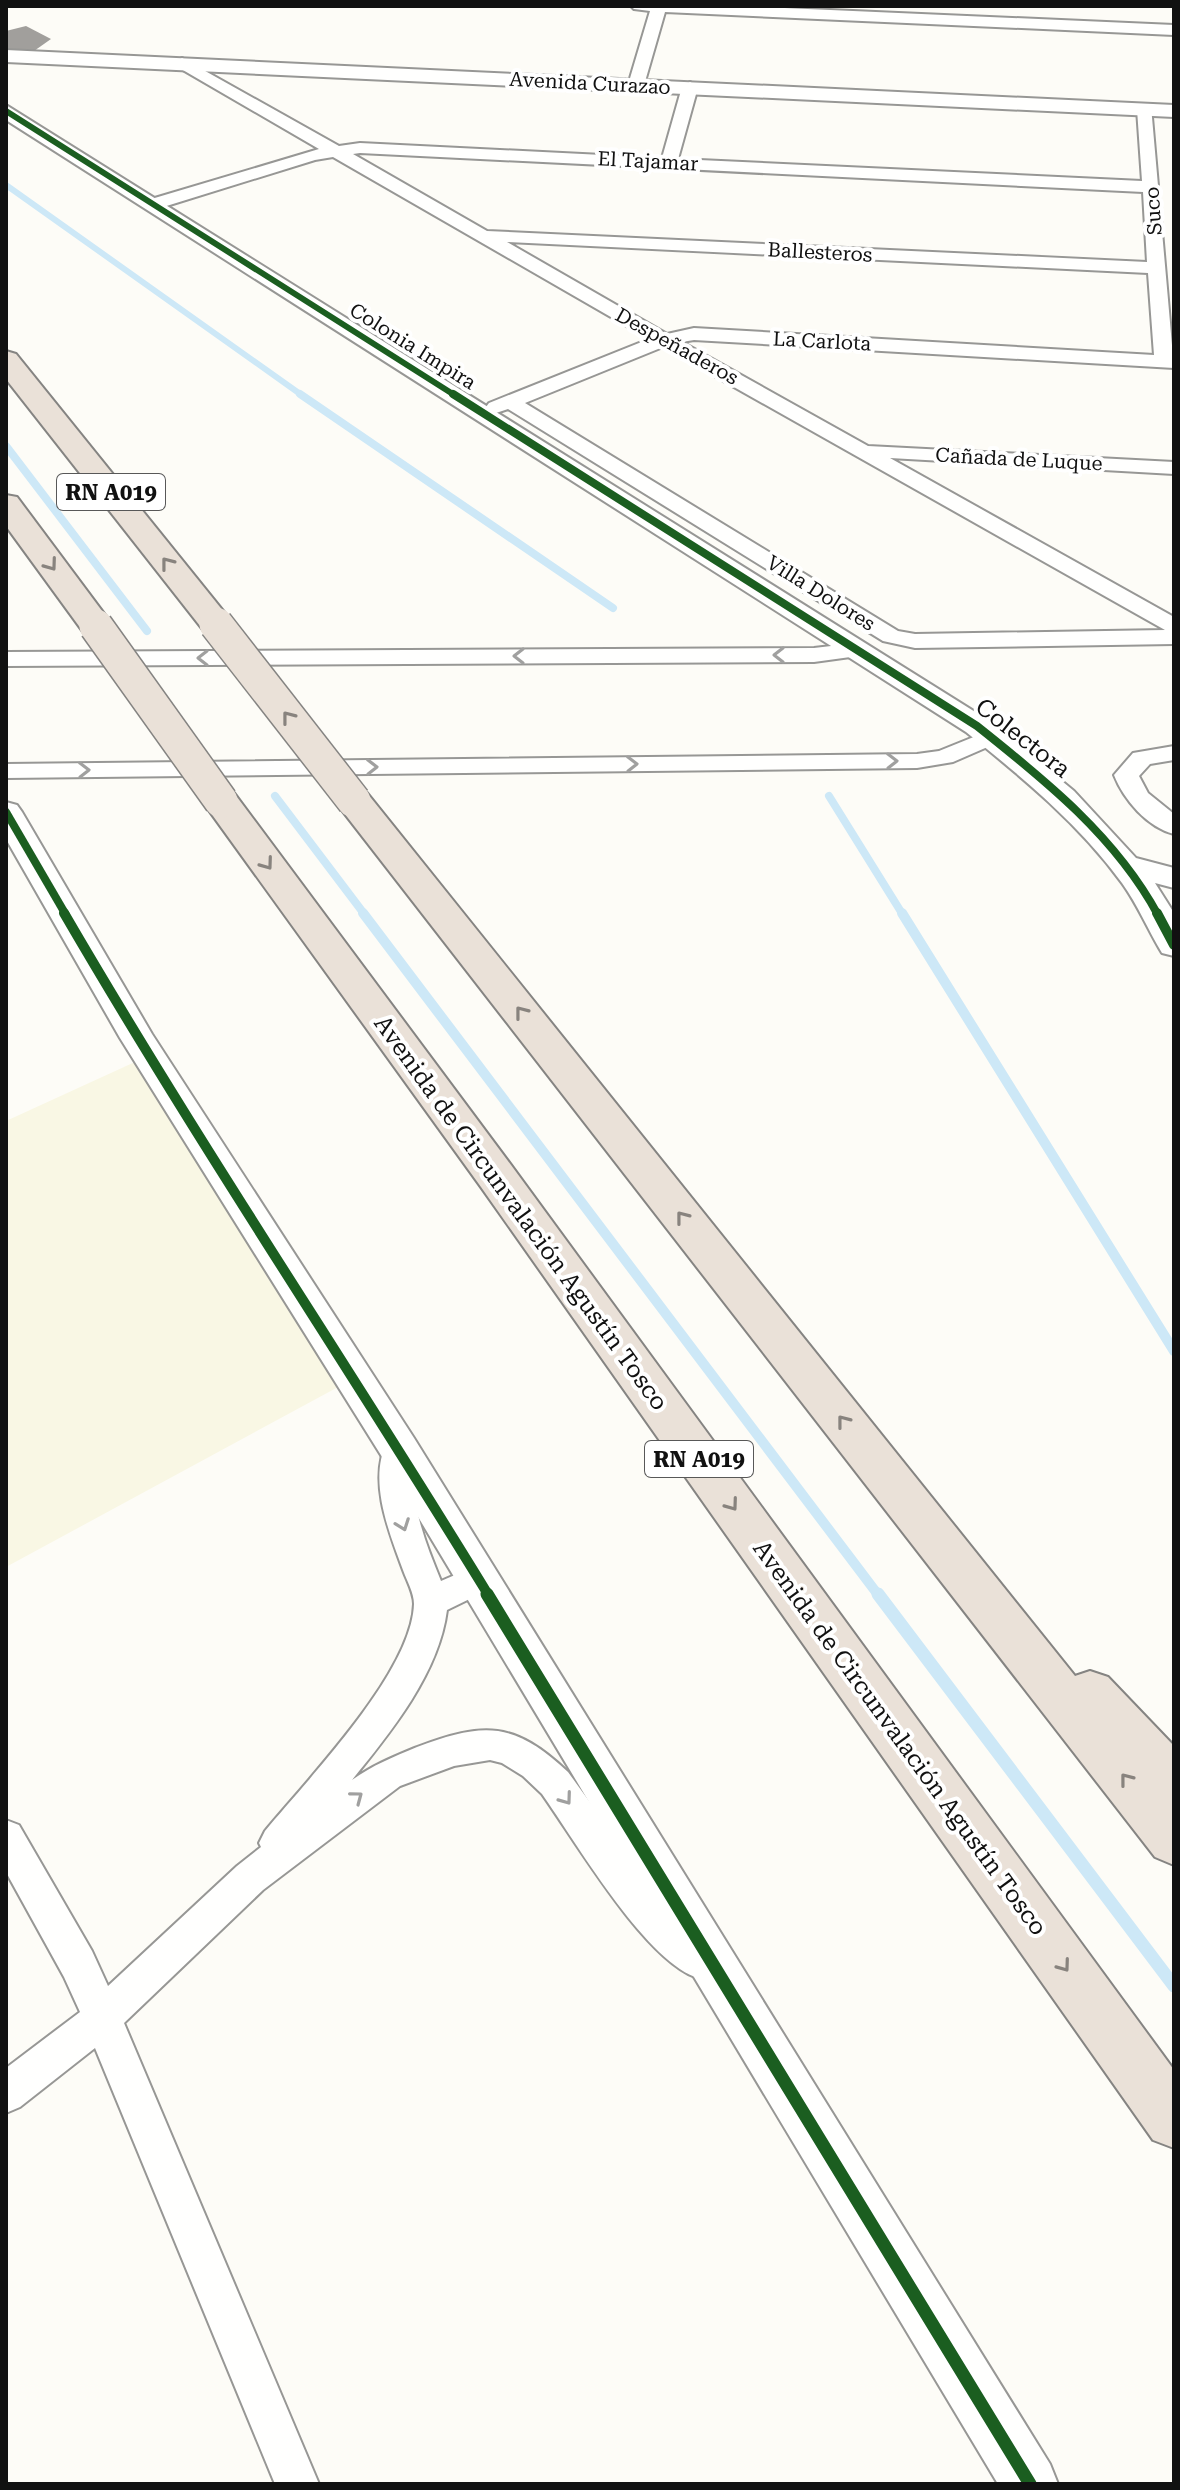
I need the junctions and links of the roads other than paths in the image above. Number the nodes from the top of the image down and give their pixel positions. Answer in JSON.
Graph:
{"nodes":[{"id":1,"x":639,"y":6,"type":"edge"},
{"id":2,"x":659,"y":6,"type":"edge"},
{"id":3,"x":1174,"y":30,"type":"edge"},
{"id":4,"x":6,"y":56,"type":"edge"},
{"id":5,"x":182,"y":63,"type":"junction"},
{"id":6,"x":636,"y":85,"type":"junction"},
{"id":7,"x":690,"y":87,"type":"junction"},
{"id":8,"x":1145,"y":109,"type":"junction"},
{"id":9,"x":6,"y":111,"type":"edge"},
{"id":10,"x":1174,"y":111,"type":"edge"},
{"id":11,"x":336,"y":150,"type":"junction"},
{"id":12,"x":669,"y":162,"type":"junction"},
{"id":13,"x":1151,"y":187,"type":"junction"},
{"id":14,"x":154,"y":204,"type":"junction"},
{"id":15,"x":484,"y":236,"type":"junction"},
{"id":16,"x":1157,"y":268,"type":"junction"},
{"id":17,"x":664,"y":340,"type":"junction"},
{"id":18,"x":6,"y":360,"type":"edge"},
{"id":19,"x":1169,"y":361,"type":"edge"},
{"id":20,"x":510,"y":402,"type":"junction"},
{"id":21,"x":483,"y":412,"type":"junction"},
{"id":22,"x":865,"y":450,"type":"junction"},
{"id":23,"x":1174,"y":468,"type":"edge"},
{"id":24,"x":6,"y":504,"type":"edge"},
{"id":25,"x":799,"y":614,"type":"joint"},
{"id":26,"x":1174,"y":626,"type":"edge"},
{"id":27,"x":1174,"y":637,"type":"edge"},
{"id":28,"x":857,"y":650,"type":"junction"},
{"id":29,"x":6,"y":659,"type":"edge"},
{"id":30,"x":991,"y":737,"type":"junction"},
{"id":31,"x":1174,"y":753,"type":"edge"},
{"id":32,"x":6,"y":771,"type":"edge"},
{"id":33,"x":6,"y":812,"type":"edge"},
{"id":34,"x":1174,"y":826,"type":"edge"},
{"id":35,"x":1126,"y":865,"type":"junction"},
{"id":36,"x":1174,"y":878,"type":"edge"},
{"id":37,"x":1174,"y":945,"type":"edge"},
{"id":38,"x":399,"y":1449,"type":"junction"},
{"id":39,"x":891,"y":1482,"type":"junction"},
{"id":40,"x":478,"y":1579,"type":"junction"},
{"id":41,"x":431,"y":1602,"type":"junction"},
{"id":42,"x":580,"y":1746,"type":"junction"},
{"id":43,"x":536,"y":1765,"type":"junction"},
{"id":44,"x":1174,"y":1782,"type":"edge"},
{"id":45,"x":6,"y":1837,"type":"edge"},
{"id":46,"x":1174,"y":1840,"type":"edge"},
{"id":47,"x":250,"y":1878,"type":"junction"},
{"id":48,"x":730,"y":1989,"type":"junction"},
{"id":49,"x":101,"y":2019,"type":"junction"},
{"id":50,"x":6,"y":2093,"type":"edge"},
{"id":51,"x":1174,"y":2119,"type":"edge"},
{"id":52,"x":297,"y":2484,"type":"edge"},
{"id":53,"x":1030,"y":2484,"type":"edge"}],
"edges":[{"from":1,"to":2,"type":"street"},
{"from":2,"to":3,"type":"street"},
{"from":2,"to":6,"type":"street"},
{"from":4,"to":5,"type":"street","name":"Avenida Curazao"},
{"from":5,"to":6,"type":"street","name":"Avenida Curazao"},
{"from":5,"to":11,"type":"street","name":"Despeñaderos"},
{"from":6,"to":7,"type":"street","name":"Avenida Curazao"},
{"from":7,"to":8,"type":"street","name":"Avenida Curazao"},
{"from":7,"to":12,"type":"street"},
{"from":8,"to":10,"type":"street","name":"Avenida Curazao"},
{"from":8,"to":13,"type":"street","name":"Suco"},
{"from":9,"to":14,"type":"street","name":"Colonia Impira"},
{"from":11,"to":12,"type":"street","name":"El Tajamar"},
{"from":11,"to":14,"type":"street","name":"El Tajamar"},
{"from":11,"to":15,"type":"street","name":"Despeñaderos"},
{"from":12,"to":13,"type":"street","name":"El Tajamar"},
{"from":13,"to":16,"type":"street","name":"Suco"},
{"from":14,"to":21,"type":"street","name":"Colonia Impira"},
{"from":15,"to":16,"type":"street","name":"Ballesteros"},
{"from":15,"to":17,"type":"street","name":"Despeñaderos"},
{"from":16,"to":19,"type":"street","name":"Suco"},
{"from":17,"to":19,"type":"street","name":"La Carlota"},
{"from":17,"to":20,"type":"street","name":"La Carlota"},
{"from":17,"to":22,"type":"street","name":"Despeñaderos"},
{"from":39,"to":18,"type":"highway","number":"RN A019","one_way":true,"bridge":true},
{"from":20,"to":21,"type":"street","name":"La Carlota"},
{"from":20,"to":27,"type":"street","name":"Villa Dolores"},
{"from":21,"to":25,"type":"street","name":"Colonia Impira"},
{"from":22,"to":23,"type":"street","name":"Cañada de Luque"},
{"from":22,"to":26,"type":"street","name":"Despeñaderos"},
{"from":24,"to":51,"type":"highway","name":"Avenida de Circunvalación Agustín Tosco","number":"RN A019","one_way":true,"bridge":true},
{"from":25,"to":28,"type":"street","name":"Colectora"},
{"from":28,"to":29,"type":"street","one_way":true},
{"from":28,"to":30,"type":"street","name":"Colectora"},
{"from":32,"to":30,"type":"street","one_way":true},
{"from":30,"to":35,"type":"street","name":"Colectora"},
{"from":31,"to":34,"type":"street"},
{"from":33,"to":38,"type":"street"},
{"from":35,"to":36,"type":"street"},
{"from":35,"to":37,"type":"street","name":"Colectora"},
{"from":38,"to":40,"type":"street"},
{"from":38,"to":41,"type":"street","one_way":true},
{"from":39,"to":44,"type":"highway"},
{"from":46,"to":39,"type":"highway","number":"RN A019","one_way":true},
{"from":40,"to":41,"type":"street"},
{"from":40,"to":42,"type":"street"},
{"from":41,"to":47,"type":"street"},
{"from":42,"to":43,"type":"street"},
{"from":42,"to":48,"type":"street"},
{"from":47,"to":43,"type":"street","one_way":true},
{"from":43,"to":48,"type":"street","one_way":true},
{"from":45,"to":49,"type":"street"},
{"from":47,"to":49,"type":"street"},
{"from":48,"to":53,"type":"street"},
{"from":49,"to":50,"type":"street"},
{"from":49,"to":52,"type":"street"}]}
